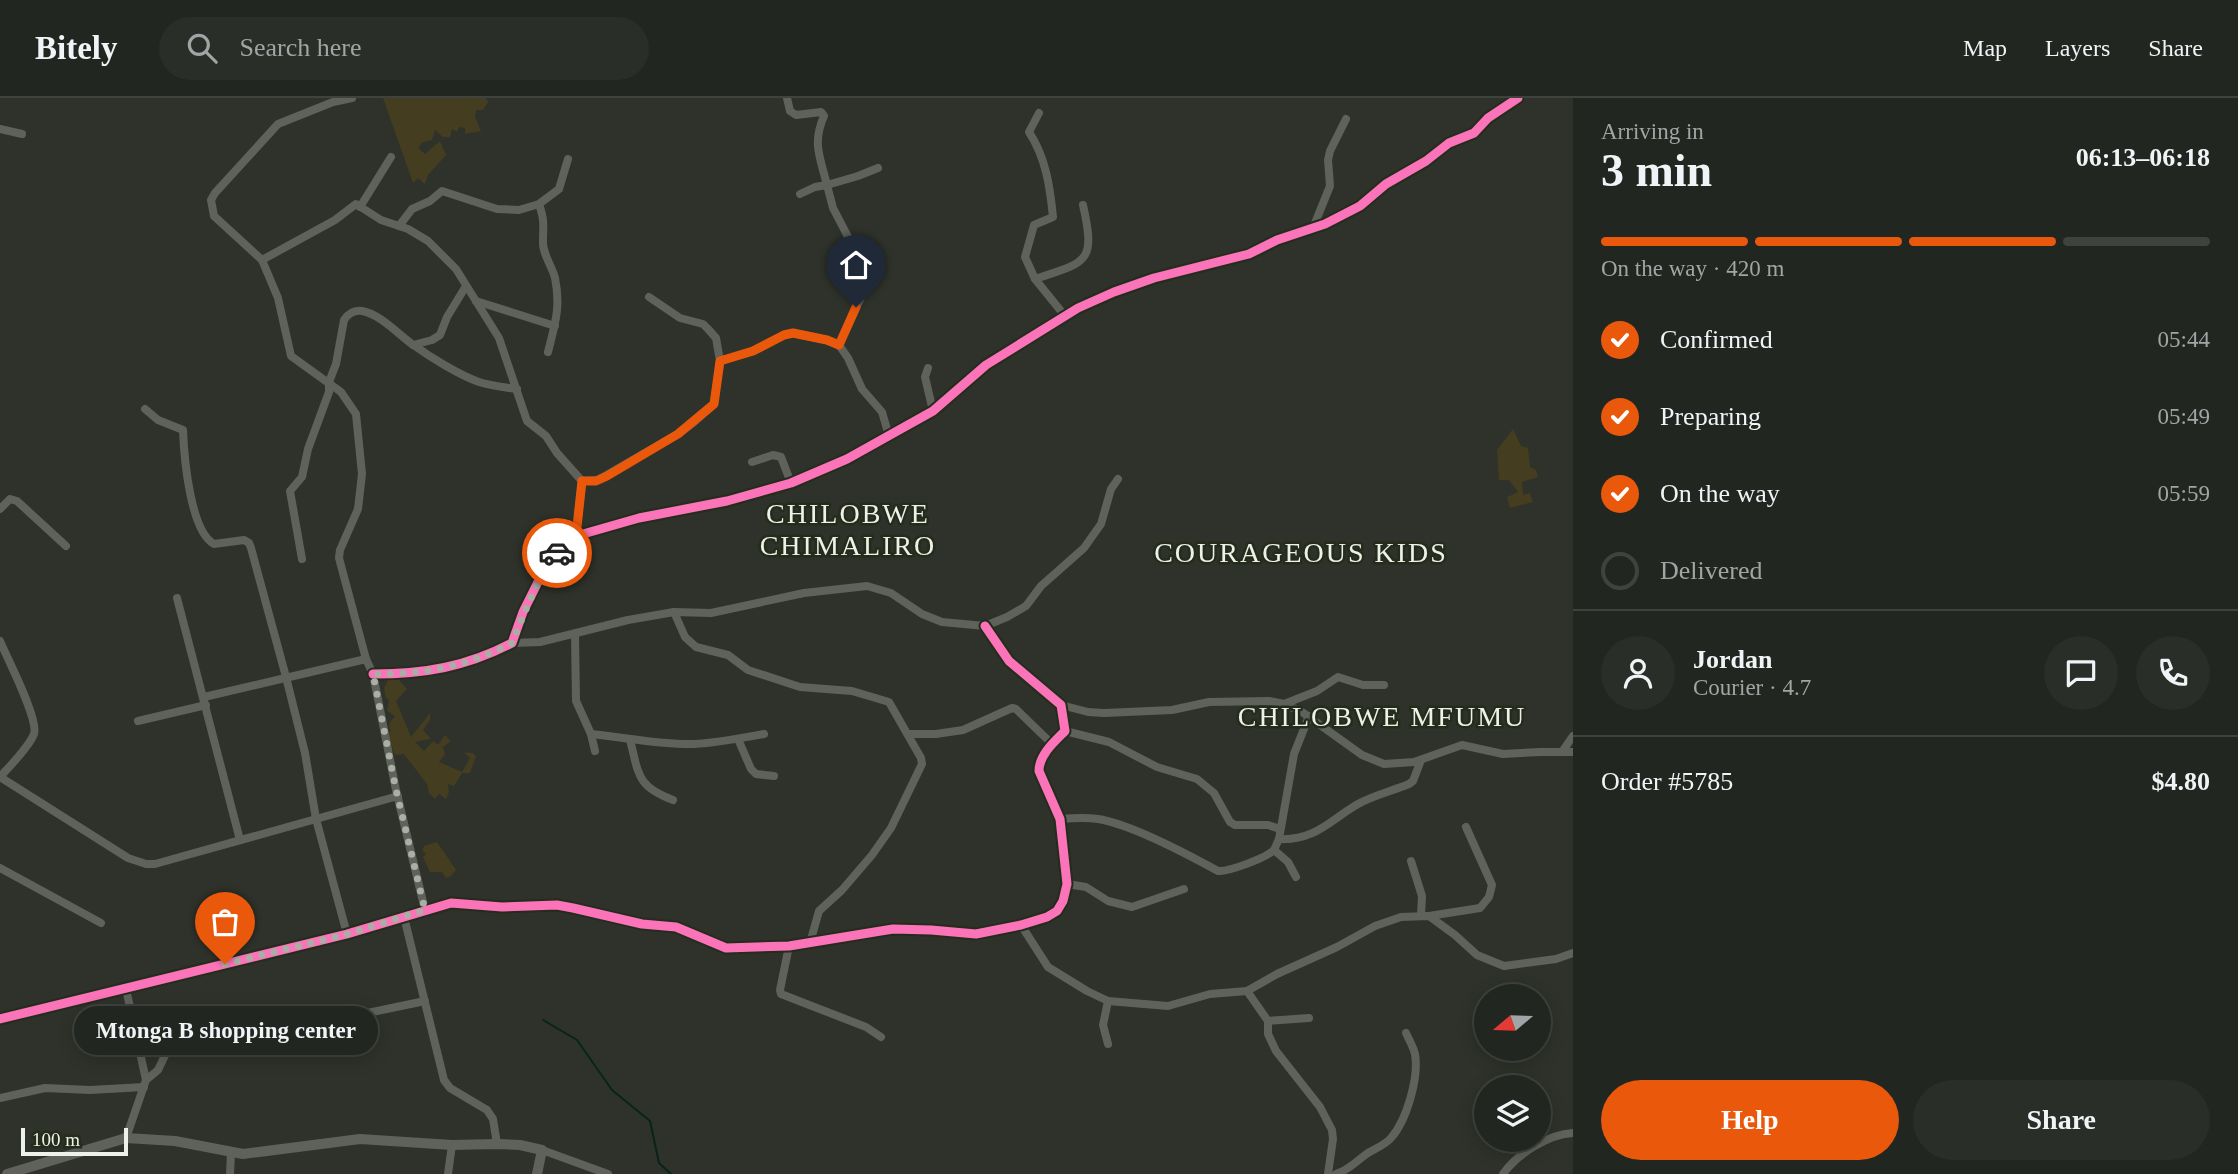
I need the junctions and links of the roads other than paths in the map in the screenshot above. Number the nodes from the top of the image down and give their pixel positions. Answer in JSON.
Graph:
{"nodes":[{"id":1,"x":352,"y":98,"type":"edge"},
{"id":2,"x":787,"y":98,"type":"edge"},
{"id":3,"x":1518,"y":98,"type":"edge"},
{"id":4,"x":1039,"y":113,"type":"dead end"},
{"id":5,"x":1346,"y":119,"type":"dead end"},
{"id":6,"x":0,"y":129,"type":"edge"},
{"id":7,"x":22,"y":134,"type":"dead end"},
{"id":8,"x":391,"y":157,"type":"dead end"},
{"id":9,"x":568,"y":159,"type":"dead end"},
{"id":10,"x":878,"y":168,"type":"dead end"},
{"id":11,"x":827,"y":185,"type":"junction"},
{"id":12,"x":800,"y":194,"type":"dead end"},
{"id":13,"x":539,"y":204,"type":"junction"},
{"id":14,"x":1083,"y":205,"type":"dead end"},
{"id":15,"x":360,"y":206,"type":"junction"},
{"id":16,"x":399,"y":226,"type":"junction"},
{"id":17,"x":1313,"y":228,"type":"junction"},
{"id":18,"x":262,"y":260,"type":"junction"},
{"id":19,"x":1035,"y":279,"type":"junction"},
{"id":20,"x":466,"y":286,"type":"junction"},
{"id":21,"x":649,"y":297,"type":"dead end"},
{"id":22,"x":476,"y":301,"type":"junction"},
{"id":23,"x":1065,"y":316,"type":"junction"},
{"id":24,"x":555,"y":326,"type":"junction"},
{"id":25,"x":413,"y":345,"type":"junction"},
{"id":26,"x":839,"y":345,"type":"junction"},
{"id":27,"x":548,"y":352,"type":"dead end"},
{"id":28,"x":720,"y":361,"type":"junction"},
{"id":29,"x":928,"y":368,"type":"dead end"},
{"id":30,"x":329,"y":382,"type":"junction"},
{"id":31,"x":517,"y":389,"type":"junction"},
{"id":32,"x":145,"y":408,"type":"dead end"},
{"id":33,"x":933,"y":411,"type":"junction"},
{"id":34,"x":889,"y":436,"type":"junction"},
{"id":35,"x":752,"y":462,"type":"dead end"},
{"id":36,"x":1118,"y":479,"type":"dead end"},
{"id":37,"x":582,"y":481,"type":"junction"},
{"id":38,"x":791,"y":483,"type":"junction"},
{"id":39,"x":0,"y":509,"type":"edge"},
{"id":40,"x":576,"y":536,"type":"junction"},
{"id":41,"x":66,"y":546,"type":"dead end"},
{"id":42,"x":302,"y":559,"type":"dead end"},
{"id":43,"x":177,"y":598,"type":"dead end"},
{"id":44,"x":674,"y":612,"type":"junction"},
{"id":45,"x":985,"y":626,"type":"junction"},
{"id":46,"x":575,"y":635,"type":"junction"},
{"id":47,"x":0,"y":641,"type":"edge"},
{"id":48,"x":512,"y":643,"type":"junction"},
{"id":49,"x":366,"y":659,"type":"junction"},
{"id":50,"x":373,"y":674,"type":"junction"},
{"id":51,"x":286,"y":677,"type":"junction"},
{"id":52,"x":1384,"y":685,"type":"dead end"},
{"id":53,"x":205,"y":701,"type":"junction"},
{"id":54,"x":1284,"y":704,"type":"junction"},
{"id":55,"x":1061,"y":705,"type":"junction"},
{"id":56,"x":1309,"y":716,"type":"junction"},
{"id":57,"x":138,"y":721,"type":"dead end"},
{"id":58,"x":1065,"y":731,"type":"junction"},
{"id":59,"x":591,"y":734,"type":"junction"},
{"id":60,"x":764,"y":734,"type":"dead end"},
{"id":61,"x":909,"y":734,"type":"junction"},
{"id":62,"x":1573,"y":736,"type":"edge"},
{"id":63,"x":738,"y":739,"type":"junction"},
{"id":64,"x":630,"y":740,"type":"junction"},
{"id":65,"x":1052,"y":744,"type":"junction"},
{"id":66,"x":595,"y":751,"type":"dead end"},
{"id":67,"x":1562,"y":752,"type":"junction"},
{"id":68,"x":1573,"y":752,"type":"edge"},
{"id":69,"x":1421,"y":760,"type":"junction"},
{"id":70,"x":774,"y":776,"type":"dead end"},
{"id":71,"x":0,"y":777,"type":"edge"},
{"id":72,"x":398,"y":796,"type":"junction"},
{"id":73,"x":673,"y":800,"type":"dead end"},
{"id":74,"x":316,"y":819,"type":"junction"},
{"id":75,"x":1060,"y":819,"type":"junction"},
{"id":76,"x":1466,"y":827,"type":"dead end"},
{"id":77,"x":1280,"y":829,"type":"junction"},
{"id":78,"x":1279,"y":839,"type":"junction"},
{"id":79,"x":240,"y":840,"type":"junction"},
{"id":80,"x":1274,"y":850,"type":"junction"},
{"id":81,"x":1411,"y":862,"type":"dead end"},
{"id":82,"x":0,"y":868,"type":"edge"},
{"id":83,"x":1296,"y":877,"type":"dead end"},
{"id":84,"x":1067,"y":884,"type":"junction"},
{"id":85,"x":1184,"y":889,"type":"dead end"},
{"id":86,"x":425,"y":910,"type":"junction"},
{"id":87,"x":1425,"y":916,"type":"junction"},
{"id":88,"x":404,"y":917,"type":"junction"},
{"id":89,"x":101,"y":923,"type":"dead end"},
{"id":90,"x":1021,"y":925,"type":"junction"},
{"id":91,"x":347,"y":934,"type":"junction"},
{"id":92,"x":810,"y":943,"type":"junction"},
{"id":93,"x":789,"y":946,"type":"junction"},
{"id":94,"x":1573,"y":953,"type":"edge"},
{"id":95,"x":127,"y":989,"type":"junction"},
{"id":96,"x":1247,"y":991,"type":"junction"},
{"id":97,"x":1108,"y":1000,"type":"junction"},
{"id":98,"x":425,"y":1001,"type":"junction"},
{"id":99,"x":1310,"y":1017,"type":"dead end"},
{"id":100,"x":0,"y":1019,"type":"edge"},
{"id":101,"x":1268,"y":1021,"type":"junction"},
{"id":102,"x":1406,"y":1033,"type":"dead end"},
{"id":103,"x":881,"y":1037,"type":"dead end"},
{"id":104,"x":1108,"y":1044,"type":"dead end"},
{"id":105,"x":145,"y":1084,"type":"junction"},
{"id":106,"x":0,"y":1098,"type":"edge"},
{"id":107,"x":1573,"y":1133,"type":"edge"},
{"id":108,"x":126,"y":1138,"type":"junction"},
{"id":109,"x":497,"y":1144,"type":"junction"},
{"id":110,"x":452,"y":1145,"type":"junction"},
{"id":111,"x":542,"y":1150,"type":"junction"},
{"id":112,"x":231,"y":1153,"type":"junction"},
{"id":113,"x":7,"y":1174,"type":"edge"},
{"id":114,"x":230,"y":1174,"type":"edge"},
{"id":115,"x":448,"y":1174,"type":"edge"},
{"id":116,"x":537,"y":1174,"type":"edge"},
{"id":117,"x":608,"y":1174,"type":"edge"},
{"id":118,"x":1328,"y":1174,"type":"edge"},
{"id":119,"x":1336,"y":1174,"type":"edge"},
{"id":120,"x":1503,"y":1174,"type":"edge"}],
"edges":[{"from":1,"to":18,"type":"street"},
{"from":2,"to":11,"type":"street"},
{"from":3,"to":17,"type":"street"},
{"from":4,"to":19,"type":"street"},
{"from":5,"to":17,"type":"street"},
{"from":6,"to":7,"type":"street"},
{"from":8,"to":15,"type":"street"},
{"from":9,"to":13,"type":"street"},
{"from":10,"to":11,"type":"street"},
{"from":11,"to":12,"type":"street"},
{"from":11,"to":26,"type":"street"},
{"from":13,"to":16,"type":"street"},
{"from":13,"to":24,"type":"street"},
{"from":14,"to":19,"type":"street"},
{"from":15,"to":16,"type":"street"},
{"from":15,"to":18,"type":"street"},
{"from":16,"to":20,"type":"street"},
{"from":17,"to":23,"type":"street"},
{"from":18,"to":30,"type":"street"},
{"from":19,"to":23,"type":"street"},
{"from":20,"to":22,"type":"street"},
{"from":20,"to":25,"type":"street"},
{"from":21,"to":28,"type":"street"},
{"from":22,"to":24,"type":"street"},
{"from":22,"to":31,"type":"street"},
{"from":23,"to":33,"type":"street"},
{"from":24,"to":27,"type":"street"},
{"from":25,"to":30,"type":"street"},
{"from":25,"to":31,"type":"street"},
{"from":26,"to":28,"type":"street"},
{"from":26,"to":34,"type":"street"},
{"from":28,"to":37,"type":"street"},
{"from":29,"to":33,"type":"street"},
{"from":30,"to":42,"type":"street"},
{"from":30,"to":49,"type":"street"},
{"from":31,"to":37,"type":"street"},
{"from":32,"to":51,"type":"street"},
{"from":33,"to":34,"type":"street"},
{"from":34,"to":38,"type":"street"},
{"from":35,"to":38,"type":"street"},
{"from":36,"to":45,"type":"street"},
{"from":37,"to":40,"type":"street"},
{"from":38,"to":40,"type":"street"},
{"from":39,"to":41,"type":"street"},
{"from":40,"to":48,"type":"street"},
{"from":43,"to":53,"type":"street"},
{"from":44,"to":45,"type":"street"},
{"from":44,"to":46,"type":"street"},
{"from":44,"to":61,"type":"street"},
{"from":45,"to":55,"type":"street"},
{"from":46,"to":48,"type":"street"},
{"from":46,"to":59,"type":"street"},
{"from":47,"to":71,"type":"street"},
{"from":48,"to":50,"type":"street"},
{"from":49,"to":50,"type":"street"},
{"from":49,"to":51,"type":"street"},
{"from":50,"to":72,"type":"street"},
{"from":51,"to":53,"type":"street"},
{"from":51,"to":74,"type":"street"},
{"from":52,"to":54,"type":"street"},
{"from":53,"to":57,"type":"street"},
{"from":53,"to":79,"type":"street"},
{"from":54,"to":55,"type":"street"},
{"from":54,"to":56,"type":"street"},
{"from":55,"to":58,"type":"street"},
{"from":56,"to":69,"type":"street"},
{"from":56,"to":77,"type":"street"},
{"from":58,"to":65,"type":"street"},
{"from":58,"to":77,"type":"street"},
{"from":59,"to":64,"type":"street"},
{"from":59,"to":66,"type":"street"},
{"from":60,"to":63,"type":"street"},
{"from":61,"to":65,"type":"street"},
{"from":61,"to":92,"type":"street"},
{"from":62,"to":67,"type":"street"},
{"from":63,"to":64,"type":"street"},
{"from":63,"to":70,"type":"street"},
{"from":64,"to":73,"type":"street"},
{"from":65,"to":75,"type":"street"},
{"from":67,"to":68,"type":"street"},
{"from":67,"to":69,"type":"street"},
{"from":69,"to":78,"type":"street"},
{"from":71,"to":79,"type":"street"},
{"from":72,"to":74,"type":"street"},
{"from":72,"to":86,"type":"street"},
{"from":74,"to":79,"type":"street"},
{"from":74,"to":91,"type":"street"},
{"from":75,"to":80,"type":"street"},
{"from":75,"to":84,"type":"street"},
{"from":76,"to":87,"type":"street"},
{"from":77,"to":78,"type":"street"},
{"from":78,"to":80,"type":"street"},
{"from":80,"to":83,"type":"street"},
{"from":81,"to":87,"type":"street"},
{"from":82,"to":89,"type":"street"},
{"from":84,"to":85,"type":"street"},
{"from":84,"to":90,"type":"street"},
{"from":86,"to":88,"type":"street"},
{"from":86,"to":93,"type":"street"},
{"from":87,"to":94,"type":"street"},
{"from":87,"to":96,"type":"street"},
{"from":88,"to":91,"type":"street"},
{"from":88,"to":98,"type":"street"},
{"from":90,"to":92,"type":"street"},
{"from":90,"to":97,"type":"street"},
{"from":91,"to":95,"type":"street"},
{"from":92,"to":93,"type":"street"},
{"from":93,"to":103,"type":"street"},
{"from":95,"to":100,"type":"street"},
{"from":95,"to":105,"type":"street"},
{"from":96,"to":97,"type":"street"},
{"from":96,"to":101,"type":"street"},
{"from":97,"to":104,"type":"street"},
{"from":98,"to":105,"type":"street"},
{"from":98,"to":109,"type":"street"},
{"from":99,"to":101,"type":"street"},
{"from":101,"to":118,"type":"street"},
{"from":102,"to":119,"type":"street"},
{"from":105,"to":106,"type":"street"},
{"from":105,"to":108,"type":"street"},
{"from":107,"to":120,"type":"street"},
{"from":108,"to":112,"type":"street"},
{"from":108,"to":113,"type":"street"},
{"from":109,"to":110,"type":"street"},
{"from":109,"to":111,"type":"street"},
{"from":110,"to":112,"type":"street"},
{"from":110,"to":115,"type":"street"},
{"from":111,"to":116,"type":"street"},
{"from":111,"to":117,"type":"street"},
{"from":112,"to":114,"type":"street"}]}
